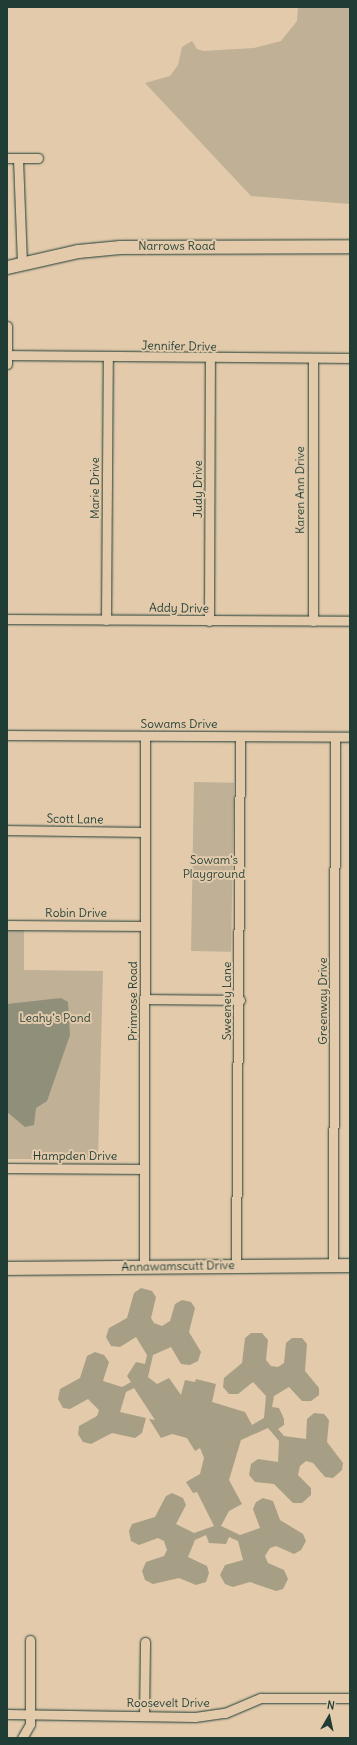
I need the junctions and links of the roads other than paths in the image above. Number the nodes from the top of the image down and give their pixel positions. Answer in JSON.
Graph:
{"nodes":[{"id":1,"x":7,"y":158,"type":"edge"},
{"id":2,"x":38,"y":158,"type":"dead end"},
{"id":3,"x":18,"y":159,"type":"junction"},
{"id":4,"x":350,"y":246,"type":"edge"},
{"id":5,"x":22,"y":264,"type":"junction"},
{"id":6,"x":7,"y":267,"type":"edge"},
{"id":7,"x":7,"y":326,"type":"edge"},
{"id":8,"x":7,"y":356,"type":"edge"},
{"id":9,"x":108,"y":357,"type":"junction"},
{"id":10,"x":210,"y":358,"type":"junction"},
{"id":11,"x":313,"y":358,"type":"junction"},
{"id":12,"x":350,"y":358,"type":"edge"},
{"id":13,"x":7,"y":364,"type":"edge"},
{"id":14,"x":7,"y":619,"type":"edge"},
{"id":15,"x":106,"y":620,"type":"junction"},
{"id":16,"x":209,"y":621,"type":"junction"},
{"id":17,"x":350,"y":621,"type":"edge"},
{"id":18,"x":313,"y":622,"type":"junction"},
{"id":19,"x":7,"y":735,"type":"edge"},
{"id":20,"x":145,"y":736,"type":"junction"},
{"id":21,"x":240,"y":737,"type":"junction"},
{"id":22,"x":335,"y":737,"type":"junction"},
{"id":23,"x":350,"y":737,"type":"edge"},
{"id":24,"x":7,"y":830,"type":"edge"},
{"id":25,"x":143,"y":832,"type":"junction"},
{"id":26,"x":7,"y":925,"type":"edge"},
{"id":27,"x":145,"y":926,"type":"junction"},
{"id":28,"x":145,"y":999,"type":"junction"},
{"id":29,"x":240,"y":1000,"type":"junction"},
{"id":30,"x":7,"y":1168,"type":"edge"},
{"id":31,"x":143,"y":1169,"type":"junction"},
{"id":32,"x":333,"y":1264,"type":"junction"},
{"id":33,"x":236,"y":1265,"type":"junction"},
{"id":34,"x":350,"y":1265,"type":"edge"},
{"id":35,"x":144,"y":1266,"type":"junction"},
{"id":36,"x":7,"y":1268,"type":"edge"},
{"id":37,"x":30,"y":1640,"type":"dead end"},
{"id":38,"x":146,"y":1642,"type":"dead end"},
{"id":39,"x":350,"y":1698,"type":"edge"},
{"id":40,"x":7,"y":1714,"type":"edge"},
{"id":41,"x":29,"y":1714,"type":"junction"},
{"id":42,"x":144,"y":1716,"type":"junction"},
{"id":43,"x":22,"y":1738,"type":"edge"}],
"edges":[{"from":1,"to":3,"type":"street"},
{"from":2,"to":3,"type":"street"},
{"from":3,"to":5,"type":"street"},
{"from":4,"to":5,"type":"street","name":"Narrows Road"},
{"from":5,"to":6,"type":"street","name":"Narrows Road"},
{"from":7,"to":8,"type":"street"},
{"from":8,"to":9,"type":"street","name":"Jennifer Drive"},
{"from":8,"to":13,"type":"street"},
{"from":9,"to":10,"type":"street","name":"Jennifer Drive"},
{"from":9,"to":15,"type":"street","name":"Marie Drive"},
{"from":10,"to":11,"type":"street","name":"Jennifer Drive"},
{"from":10,"to":16,"type":"street","name":"Judy Drive"},
{"from":11,"to":12,"type":"street","name":"Jennifer Drive"},
{"from":11,"to":18,"type":"street","name":"Karen Ann Drive"},
{"from":14,"to":15,"type":"street","name":"Addy Drive"},
{"from":15,"to":16,"type":"street","name":"Addy Drive"},
{"from":16,"to":18,"type":"street","name":"Addy Drive"},
{"from":17,"to":18,"type":"street","name":"Addy Drive"},
{"from":19,"to":20,"type":"street","name":"Sowams Drive"},
{"from":20,"to":21,"type":"street","name":"Sowams Drive"},
{"from":20,"to":25,"type":"street","name":"Primrose Road"},
{"from":21,"to":22,"type":"street","name":"Sowams Drive"},
{"from":21,"to":29,"type":"street","name":"Sweeney Lane"},
{"from":22,"to":23,"type":"street","name":"Sowams Drive"},
{"from":22,"to":32,"type":"street","name":"Greenway Drive"},
{"from":24,"to":25,"type":"street","name":"Scott Lane"},
{"from":25,"to":27,"type":"street","name":"Primrose Road"},
{"from":26,"to":27,"type":"street","name":"Robin Drive"},
{"from":27,"to":28,"type":"street","name":"Primrose Road"},
{"from":28,"to":29,"type":"street"},
{"from":28,"to":31,"type":"street","name":"Primrose Road"},
{"from":29,"to":33,"type":"street","name":"Sweeney Lane"},
{"from":30,"to":31,"type":"street","name":"Hampden Drive"},
{"from":31,"to":35,"type":"street","name":"Primrose Road"},
{"from":32,"to":33,"type":"street","name":"Annawamscutt Drive"},
{"from":32,"to":34,"type":"street","name":"Annawamscutt Drive"},
{"from":33,"to":35,"type":"street","name":"Annawamscutt Drive"},
{"from":35,"to":36,"type":"street","name":"Annawamscutt Drive"},
{"from":37,"to":41,"type":"street"},
{"from":38,"to":42,"type":"street"},
{"from":39,"to":42,"type":"street","name":"Roosevelt Drive"},
{"from":40,"to":41,"type":"street","name":"Roosevelt Drive"},
{"from":41,"to":42,"type":"street","name":"Roosevelt Drive"},
{"from":41,"to":43,"type":"street"}]}
